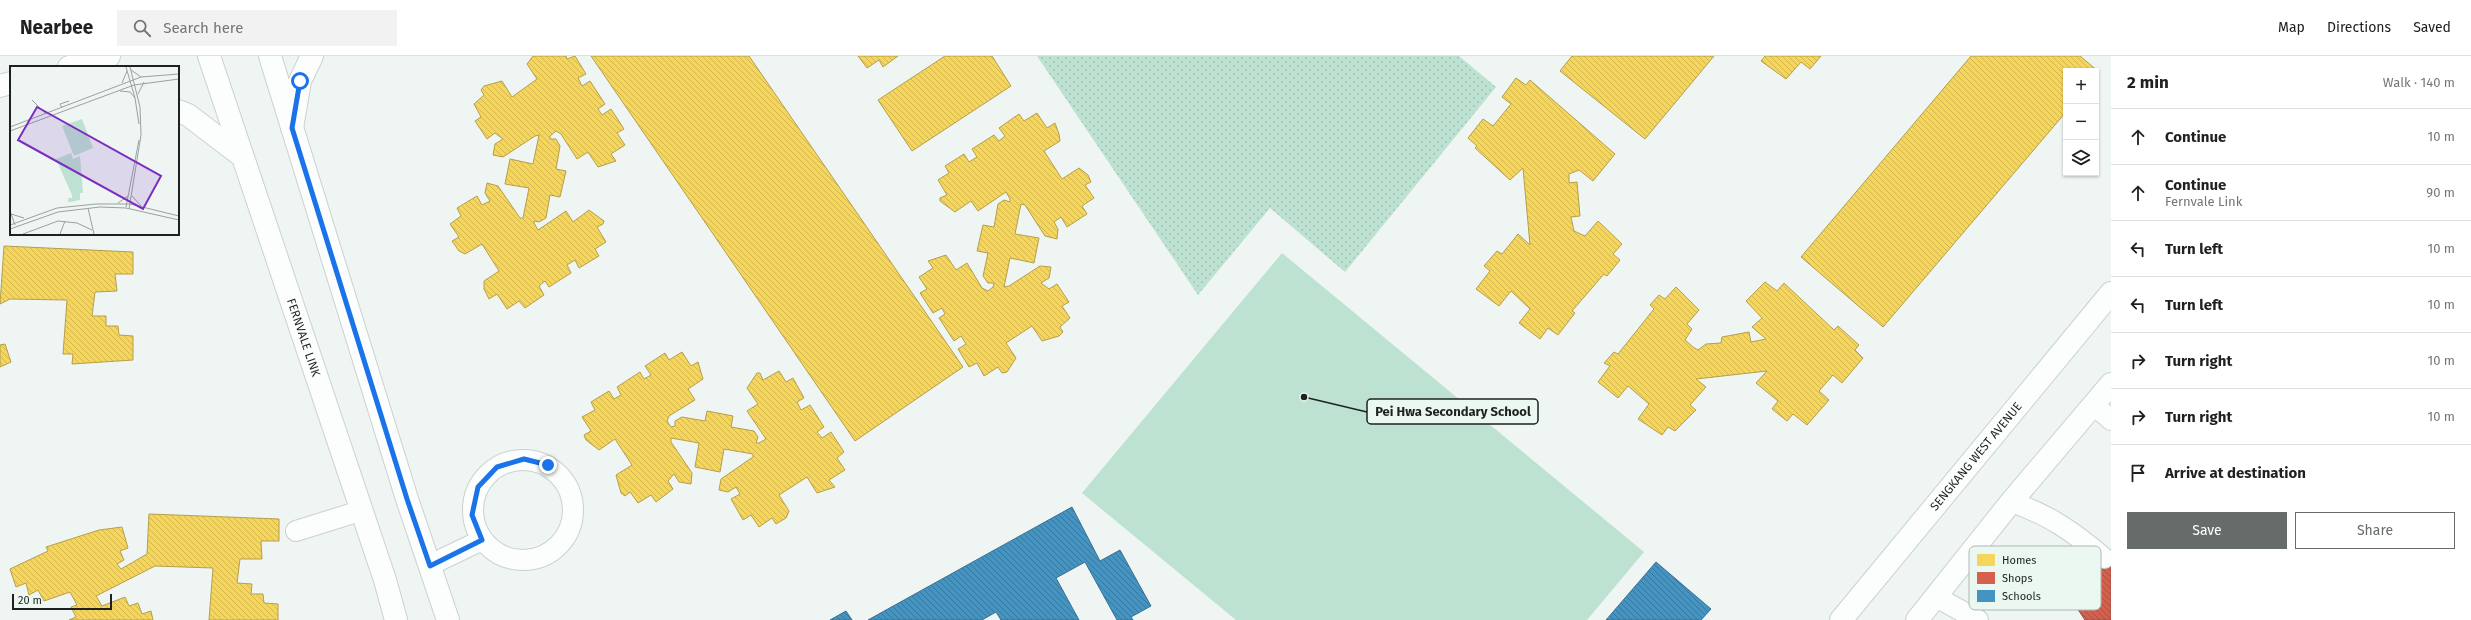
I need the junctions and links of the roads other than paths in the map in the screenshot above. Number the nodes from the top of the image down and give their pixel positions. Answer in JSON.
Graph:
{"nodes":[{"id":1,"x":109,"y":56,"type":"edge"},
{"id":2,"x":209,"y":56,"type":"edge"},
{"id":3,"x":270,"y":56,"type":"edge"},
{"id":4,"x":312,"y":56,"type":"edge"},
{"id":5,"x":73,"y":66,"type":"edge"},
{"id":6,"x":10,"y":83,"type":"edge"},
{"id":7,"x":0,"y":86,"type":"edge"},
{"id":8,"x":179,"y":112,"type":"edge"},
{"id":9,"x":292,"y":128,"type":"junction"},
{"id":10,"x":242,"y":156,"type":"junction"},
{"id":11,"x":2111,"y":293,"type":"edge"},
{"id":12,"x":2111,"y":384,"type":"edge"},
{"id":13,"x":2094,"y":405,"type":"junction"},
{"id":14,"x":2111,"y":420,"type":"edge"},
{"id":15,"x":2011,"y":502,"type":"junction"},
{"id":16,"x":360,"y":511,"type":"junction"},
{"id":17,"x":296,"y":531,"type":"dead end"},
{"id":18,"x":482,"y":540,"type":"junction"},
{"id":19,"x":1976,"y":546,"type":"edge"},
{"id":20,"x":2090,"y":546,"type":"edge"},
{"id":21,"x":1969,"y":555,"type":"edge"},
{"id":22,"x":2101,"y":555,"type":"edge"},
{"id":23,"x":2104,"y":558,"type":"dead end"},
{"id":24,"x":430,"y":566,"type":"junction"},
{"id":25,"x":1936,"y":597,"type":"junction"},
{"id":26,"x":396,"y":620,"type":"edge"},
{"id":27,"x":448,"y":620,"type":"edge"},
{"id":28,"x":1841,"y":620,"type":"edge"},
{"id":29,"x":1917,"y":620,"type":"edge"},
{"id":30,"x":1978,"y":620,"type":"edge"}],
"edges":[{"from":1,"to":5,"type":"street"},
{"from":2,"to":10,"type":"street","name":"FERNVALE LINK"},
{"from":3,"to":9,"type":"street"},
{"from":4,"to":9,"type":"street"},
{"from":6,"to":7,"type":"street"},
{"from":8,"to":10,"type":"street"},
{"from":9,"to":24,"type":"street"},
{"from":10,"to":16,"type":"street","name":"FERNVALE LINK"},
{"from":11,"to":28,"type":"street","name":"SENGKANG WEST AVENUE"},
{"from":12,"to":13,"type":"street"},
{"from":13,"to":14,"type":"lane"},
{"from":13,"to":15,"type":"street"},
{"from":15,"to":19,"type":"street"},
{"from":15,"to":20,"type":"lane"},
{"from":16,"to":17,"type":"lane"},
{"from":16,"to":26,"type":"street","name":"FERNVALE LINK"},
{"from":18,"to":18,"type":"lane"},
{"from":18,"to":24,"type":"lane"},
{"from":21,"to":25,"type":"street"},
{"from":22,"to":23,"type":"lane"},
{"from":24,"to":27,"type":"street"},
{"from":25,"to":29,"type":"street"},
{"from":25,"to":30,"type":"lane"}]}
